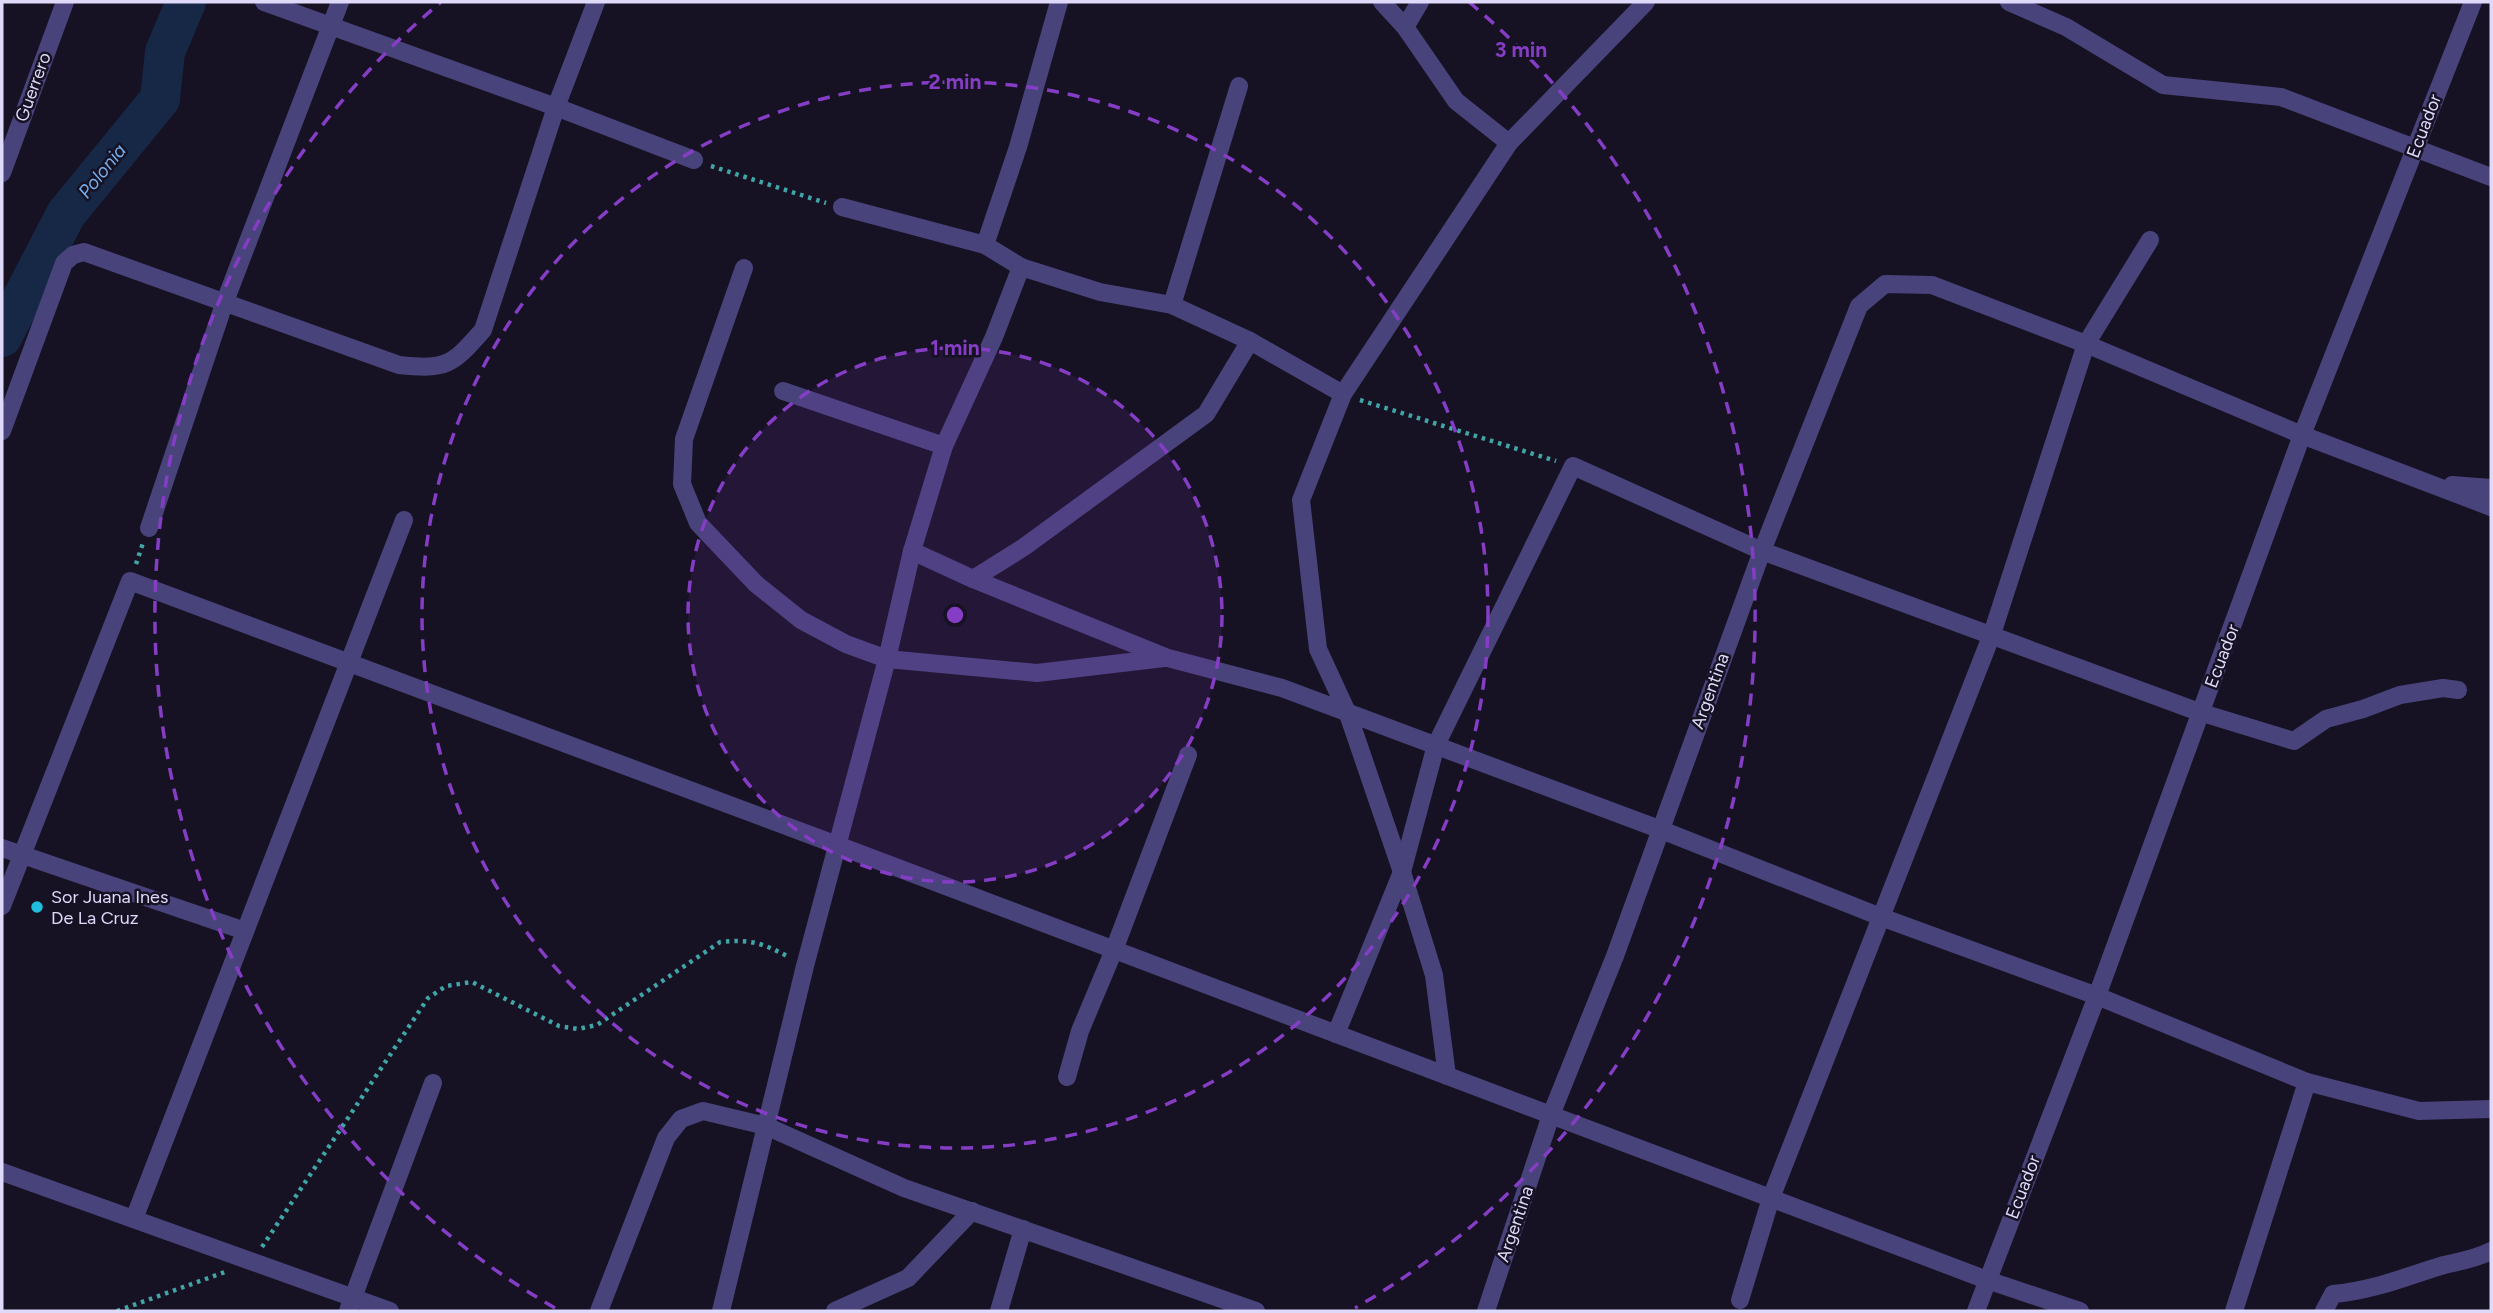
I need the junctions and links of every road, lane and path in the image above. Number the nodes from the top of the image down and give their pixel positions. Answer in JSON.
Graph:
{"nodes":[{"id":1,"x":65,"y":2,"type":"edge"},
{"id":2,"x":264,"y":2,"type":"edge"},
{"id":3,"x":340,"y":2,"type":"edge"},
{"id":4,"x":596,"y":2,"type":"edge"},
{"id":5,"x":1059,"y":2,"type":"edge"},
{"id":6,"x":1382,"y":2,"type":"edge"},
{"id":7,"x":1420,"y":2,"type":"edge"},
{"id":8,"x":1646,"y":2,"type":"edge"},
{"id":9,"x":2009,"y":2,"type":"edge"},
{"id":10,"x":2473,"y":2,"type":"edge"},
{"id":11,"x":331,"y":26,"type":"junction"},
{"id":12,"x":1405,"y":27,"type":"junction"},
{"id":13,"x":1239,"y":86,"type":"dead end"},
{"id":14,"x":556,"y":107,"type":"junction"},
{"id":15,"x":1509,"y":143,"type":"junction"},
{"id":16,"x":2416,"y":148,"type":"junction"},
{"id":17,"x":694,"y":160,"type":"joint"},
{"id":18,"x":2,"y":173,"type":"edge"},
{"id":19,"x":2491,"y":177,"type":"edge"},
{"id":20,"x":842,"y":207,"type":"joint"},
{"id":21,"x":2150,"y":240,"type":"dead end"},
{"id":22,"x":985,"y":245,"type":"junction"},
{"id":23,"x":1021,"y":267,"type":"junction"},
{"id":24,"x":744,"y":268,"type":"dead end"},
{"id":25,"x":224,"y":304,"type":"junction"},
{"id":26,"x":1172,"y":305,"type":"junction"},
{"id":27,"x":1250,"y":341,"type":"junction"},
{"id":28,"x":2086,"y":344,"type":"junction"},
{"id":29,"x":783,"y":391,"type":"dead end"},
{"id":30,"x":1343,"y":394,"type":"junction"},
{"id":31,"x":2,"y":431,"type":"edge"},
{"id":32,"x":2302,"y":435,"type":"junction"},
{"id":33,"x":944,"y":446,"type":"junction"},
{"id":34,"x":1573,"y":466,"type":"junction"},
{"id":35,"x":2434,"y":484,"type":"junction"},
{"id":36,"x":2491,"y":488,"type":"edge"},
{"id":37,"x":2491,"y":507,"type":"edge"},
{"id":38,"x":404,"y":520,"type":"dead end"},
{"id":39,"x":149,"y":528,"type":"joint"},
{"id":40,"x":912,"y":551,"type":"junction"},
{"id":41,"x":1762,"y":551,"type":"junction"},
{"id":42,"x":973,"y":579,"type":"junction"},
{"id":43,"x":130,"y":581,"type":"junction"},
{"id":44,"x":1992,"y":634,"type":"junction"},
{"id":45,"x":1168,"y":658,"type":"junction"},
{"id":46,"x":887,"y":659,"type":"junction"},
{"id":47,"x":349,"y":662,"type":"junction"},
{"id":48,"x":2458,"y":690,"type":"dead end"},
{"id":49,"x":2199,"y":712,"type":"junction"},
{"id":50,"x":1348,"y":714,"type":"junction"},
{"id":51,"x":1436,"y":746,"type":"junction"},
{"id":52,"x":1188,"y":755,"type":"dead end"},
{"id":53,"x":1659,"y":829,"type":"junction"},
{"id":54,"x":837,"y":845,"type":"junction"},
{"id":55,"x":2,"y":848,"type":"edge"},
{"id":56,"x":21,"y":855,"type":"junction"},
{"id":57,"x":1402,"y":872,"type":"junction"},
{"id":58,"x":2,"y":906,"type":"edge"},
{"id":59,"x":1881,"y":917,"type":"junction"},
{"id":60,"x":245,"y":931,"type":"junction"},
{"id":61,"x":1114,"y":950,"type":"junction"},
{"id":62,"x":2096,"y":996,"type":"junction"},
{"id":63,"x":1336,"y":1034,"type":"junction"},
{"id":64,"x":1447,"y":1076,"type":"junction"},
{"id":65,"x":1067,"y":1077,"type":"dead end"},
{"id":66,"x":2307,"y":1082,"type":"junction"},
{"id":67,"x":433,"y":1083,"type":"dead end"},
{"id":68,"x":2491,"y":1109,"type":"edge"},
{"id":69,"x":1552,"y":1115,"type":"junction"},
{"id":70,"x":766,"y":1126,"type":"junction"},
{"id":71,"x":2,"y":1172,"type":"edge"},
{"id":72,"x":1771,"y":1198,"type":"junction"},
{"id":73,"x":972,"y":1211,"type":"junction"},
{"id":74,"x":134,"y":1219,"type":"junction"},
{"id":75,"x":1023,"y":1229,"type":"junction"},
{"id":76,"x":2491,"y":1251,"type":"edge"},
{"id":77,"x":1987,"y":1280,"type":"junction"},
{"id":78,"x":1740,"y":1300,"type":"dead end"},
{"id":79,"x":351,"y":1305,"type":"edge"},
{"id":80,"x":390,"y":1311,"type":"edge"},
{"id":81,"x":599,"y":1311,"type":"edge"},
{"id":82,"x":720,"y":1311,"type":"edge"},
{"id":83,"x":835,"y":1311,"type":"edge"},
{"id":84,"x":999,"y":1311,"type":"edge"},
{"id":85,"x":1256,"y":1311,"type":"edge"},
{"id":86,"x":1486,"y":1311,"type":"edge"},
{"id":87,"x":1976,"y":1311,"type":"edge"},
{"id":88,"x":2080,"y":1311,"type":"edge"},
{"id":89,"x":2234,"y":1311,"type":"edge"},
{"id":90,"x":2324,"y":1311,"type":"edge"}],
"edges":[{"from":1,"to":18,"type":"street","name":"Guerrero"},
{"from":2,"to":11,"type":"street"},
{"from":3,"to":11,"type":"street"},
{"from":4,"to":14,"type":"street"},
{"from":5,"to":22,"type":"street"},
{"from":6,"to":12,"type":"street"},
{"from":7,"to":12,"type":"street"},
{"from":8,"to":15,"type":"street"},
{"from":9,"to":16,"type":"street"},
{"from":10,"to":16,"type":"street","name":"Ecuador"},
{"from":11,"to":14,"type":"street"},
{"from":11,"to":25,"type":"street"},
{"from":12,"to":15,"type":"street"},
{"from":13,"to":26,"type":"street"},
{"from":14,"to":17,"type":"street"},
{"from":14,"to":25,"type":"street"},
{"from":15,"to":30,"type":"street"},
{"from":16,"to":19,"type":"street"},
{"from":16,"to":32,"type":"street","name":"Ecuador"},
{"from":17,"to":20,"type":"path"},
{"from":20,"to":22,"type":"street"},
{"from":21,"to":28,"type":"street"},
{"from":22,"to":23,"type":"street"},
{"from":23,"to":26,"type":"street"},
{"from":23,"to":33,"type":"street"},
{"from":24,"to":46,"type":"street"},
{"from":25,"to":31,"type":"street"},
{"from":25,"to":39,"type":"street"},
{"from":26,"to":27,"type":"street"},
{"from":27,"to":30,"type":"street"},
{"from":27,"to":42,"type":"street"},
{"from":28,"to":32,"type":"street","name":"Argentina"},
{"from":28,"to":41,"type":"street","name":"Argentina"},
{"from":28,"to":44,"type":"street"},
{"from":29,"to":33,"type":"street"},
{"from":30,"to":34,"type":"path"},
{"from":30,"to":50,"type":"street"},
{"from":32,"to":35,"type":"street","name":"Argentina"},
{"from":32,"to":49,"type":"street","name":"Ecuador"},
{"from":33,"to":40,"type":"street"},
{"from":34,"to":41,"type":"street"},
{"from":34,"to":51,"type":"street"},
{"from":35,"to":36,"type":"street"},
{"from":35,"to":37,"type":"street"},
{"from":38,"to":47,"type":"street"},
{"from":39,"to":43,"type":"path"},
{"from":40,"to":42,"type":"street"},
{"from":40,"to":46,"type":"street"},
{"from":41,"to":44,"type":"street"},
{"from":41,"to":53,"type":"street","name":"Argentina"},
{"from":42,"to":45,"type":"street"},
{"from":43,"to":47,"type":"street"},
{"from":43,"to":56,"type":"street"},
{"from":44,"to":49,"type":"street"},
{"from":44,"to":59,"type":"street"},
{"from":45,"to":46,"type":"street"},
{"from":45,"to":50,"type":"street"},
{"from":46,"to":54,"type":"street"},
{"from":47,"to":54,"type":"street"},
{"from":47,"to":60,"type":"street"},
{"from":48,"to":49,"type":"street"},
{"from":49,"to":62,"type":"street","name":"Ecuador"},
{"from":50,"to":51,"type":"street"},
{"from":50,"to":57,"type":"street"},
{"from":51,"to":53,"type":"street"},
{"from":51,"to":57,"type":"street"},
{"from":52,"to":61,"type":"street"},
{"from":53,"to":59,"type":"street"},
{"from":53,"to":69,"type":"street","name":"Argentina"},
{"from":54,"to":61,"type":"street"},
{"from":54,"to":70,"type":"street"},
{"from":55,"to":56,"type":"street"},
{"from":56,"to":58,"type":"street"},
{"from":56,"to":60,"type":"street"},
{"from":57,"to":63,"type":"street"},
{"from":57,"to":64,"type":"street"},
{"from":59,"to":62,"type":"street"},
{"from":59,"to":72,"type":"street"},
{"from":60,"to":74,"type":"street"},
{"from":61,"to":63,"type":"street"},
{"from":61,"to":65,"type":"street"},
{"from":62,"to":66,"type":"street"},
{"from":62,"to":77,"type":"street","name":"Ecuador"},
{"from":63,"to":64,"type":"street"},
{"from":64,"to":69,"type":"street"},
{"from":66,"to":68,"type":"street"},
{"from":66,"to":89,"type":"street"},
{"from":67,"to":79,"type":"street"},
{"from":69,"to":72,"type":"street"},
{"from":69,"to":86,"type":"street","name":"Argentina"},
{"from":70,"to":73,"type":"street"},
{"from":70,"to":81,"type":"street"},
{"from":70,"to":82,"type":"street"},
{"from":71,"to":74,"type":"street"},
{"from":72,"to":77,"type":"street"},
{"from":72,"to":78,"type":"street"},
{"from":73,"to":75,"type":"street"},
{"from":73,"to":83,"type":"street"},
{"from":74,"to":79,"type":"street"},
{"from":75,"to":84,"type":"street"},
{"from":75,"to":85,"type":"street"},
{"from":76,"to":90,"type":"street"},
{"from":77,"to":87,"type":"street","name":"Ecuador"},
{"from":77,"to":88,"type":"street"},
{"from":79,"to":80,"type":"street"}]}
